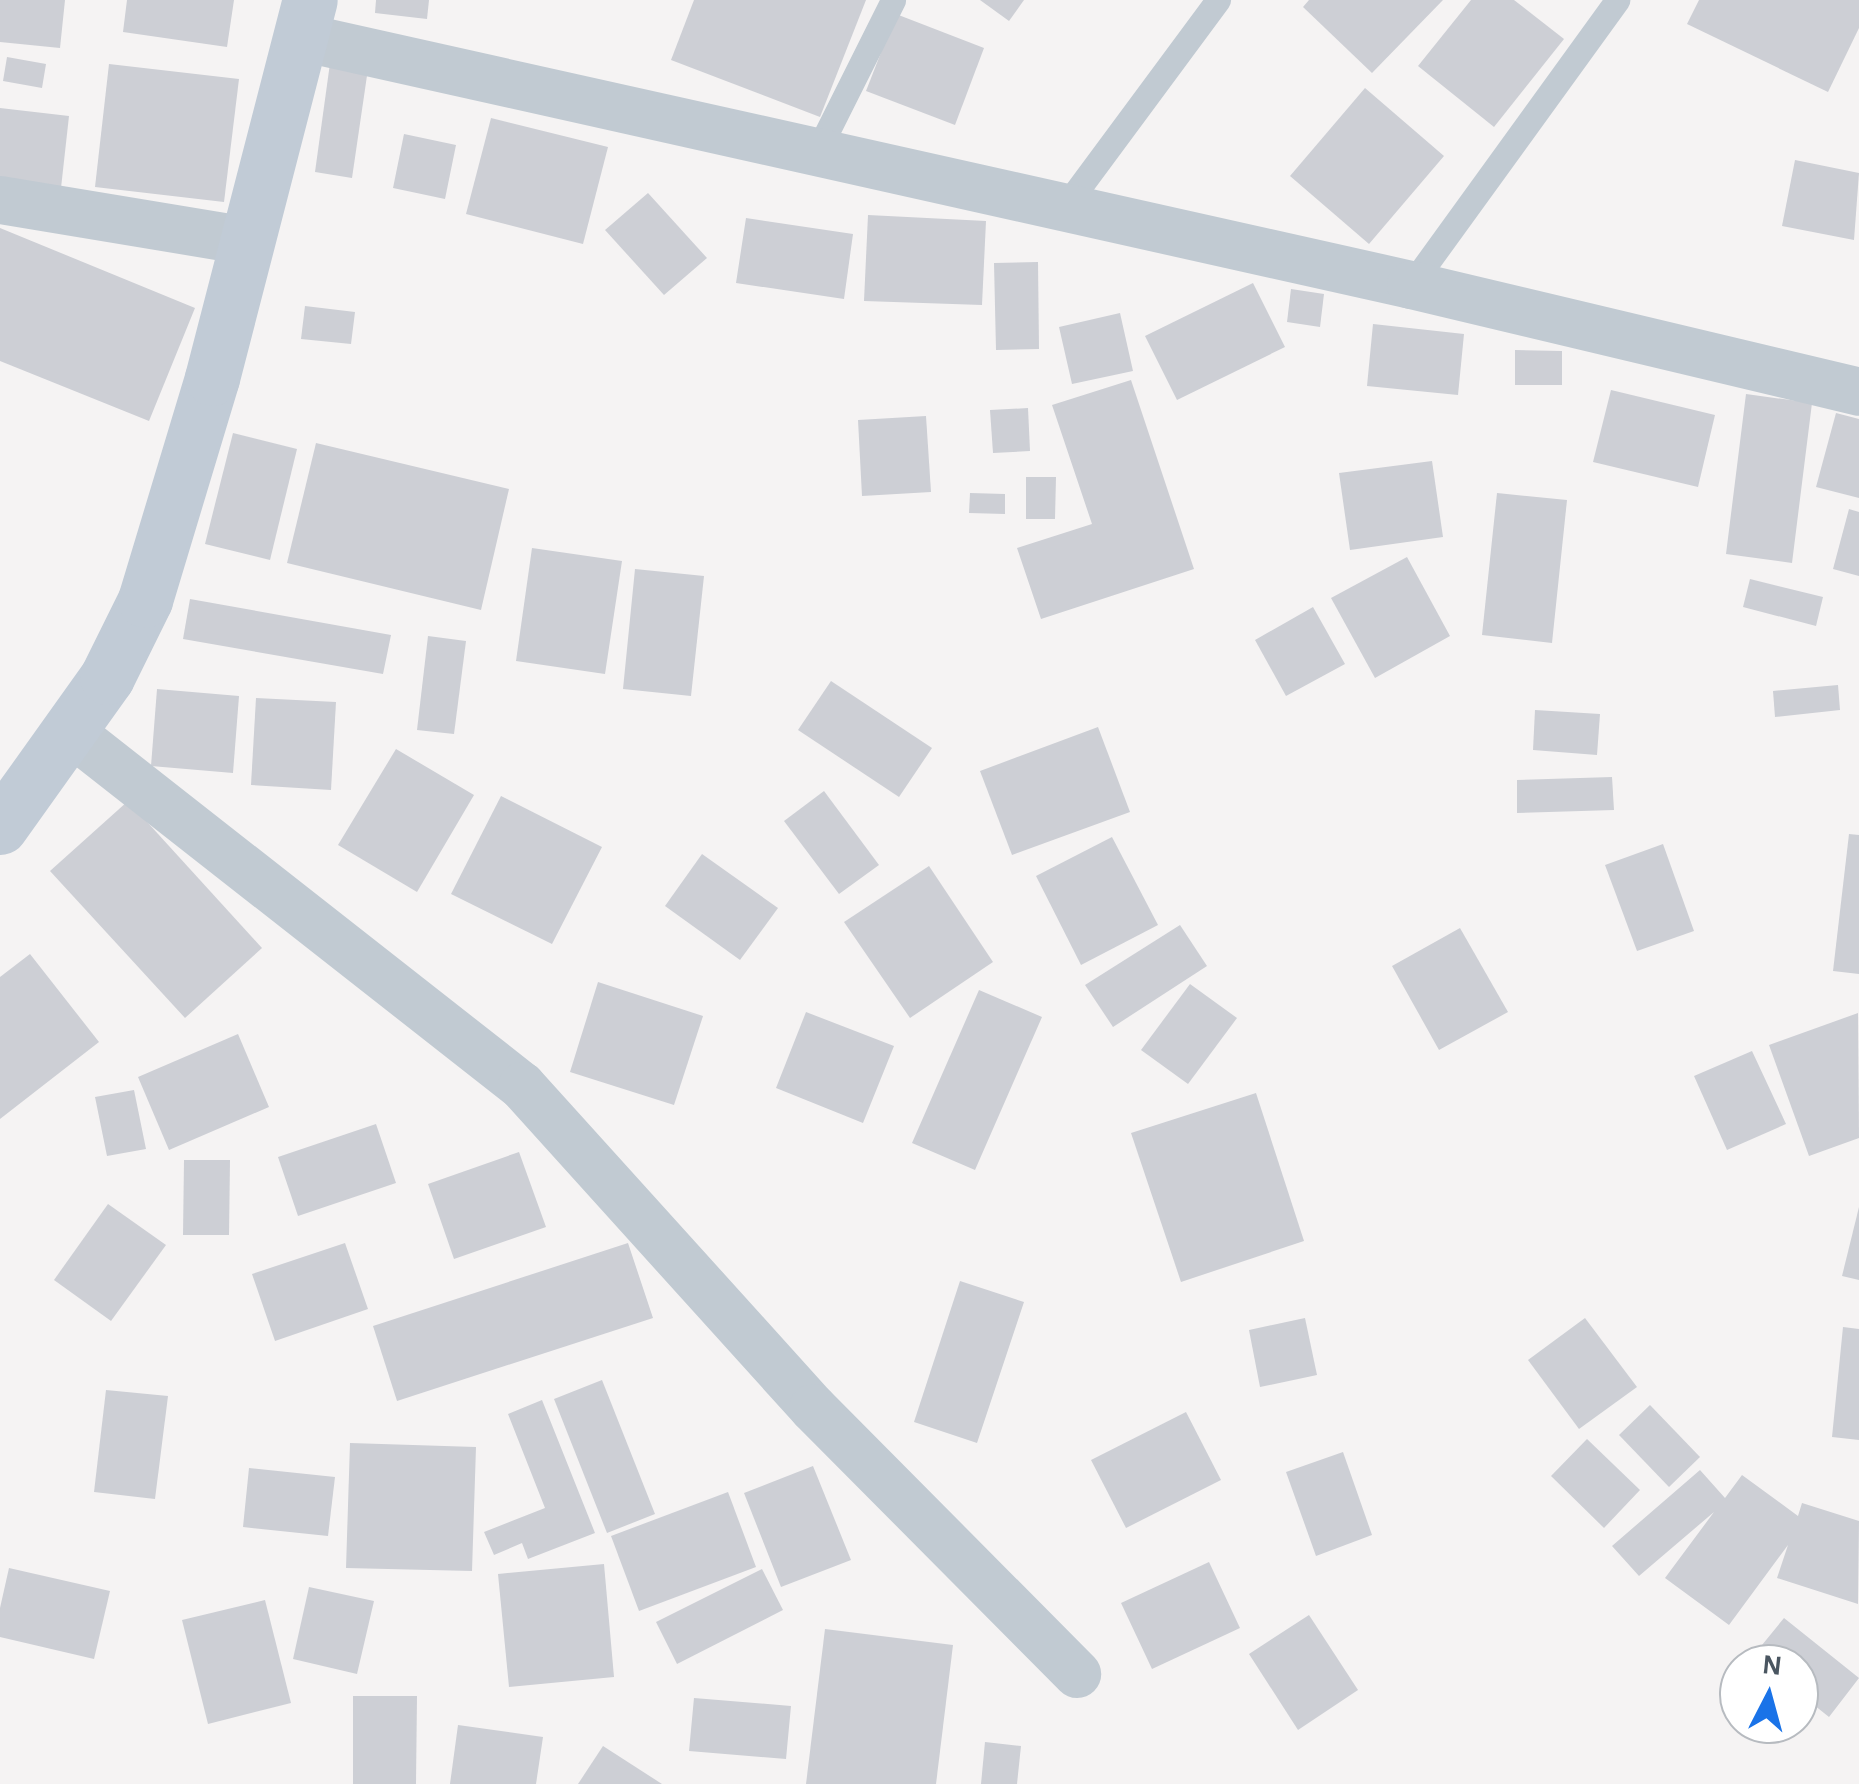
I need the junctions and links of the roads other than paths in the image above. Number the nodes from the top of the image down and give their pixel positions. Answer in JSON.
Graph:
{"nodes":[{"id":1,"x":893,"y":0,"type":"edge"},
{"id":2,"x":1218,"y":0,"type":"edge"},
{"id":3,"x":1617,"y":0,"type":"edge"},
{"id":4,"x":306,"y":19,"type":"edge"},
{"id":5,"x":816,"y":154,"type":"junction"},
{"id":6,"x":0,"y":200,"type":"edge"},
{"id":7,"x":1064,"y":208,"type":"junction"},
{"id":8,"x":248,"y":241,"type":"junction"},
{"id":9,"x":1412,"y":285,"type":"junction"},
{"id":10,"x":1859,"y":392,"type":"edge"},
{"id":11,"x":68,"y":730,"type":"junction"},
{"id":12,"x":0,"y":827,"type":"edge"},
{"id":13,"x":1077,"y":1674,"type":"dead end"}],
"edges":[{"from":1,"to":5,"type":"lane"},
{"from":2,"to":7,"type":"lane"},
{"from":3,"to":9,"type":"lane"},
{"from":4,"to":5,"type":"street"},
{"from":4,"to":8,"type":"main road"},
{"from":5,"to":7,"type":"street"},
{"from":6,"to":8,"type":"street"},
{"from":7,"to":9,"type":"street"},
{"from":8,"to":11,"type":"main road"},
{"from":9,"to":10,"type":"street"},
{"from":11,"to":12,"type":"main road"},
{"from":11,"to":13,"type":"street"}]}
